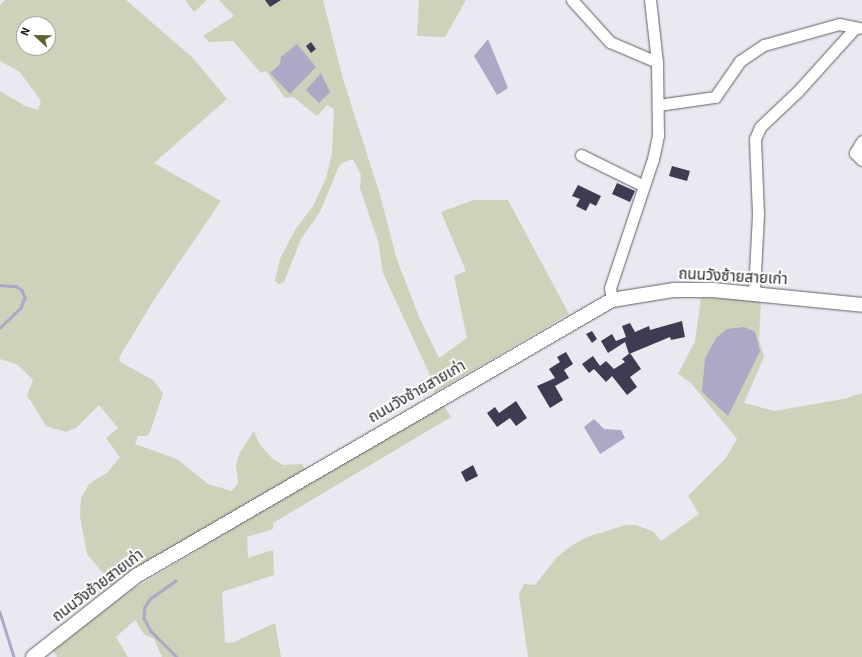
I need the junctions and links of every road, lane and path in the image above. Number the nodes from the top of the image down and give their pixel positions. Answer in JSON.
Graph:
{"nodes":[{"id":1,"x":572,"y":0,"type":"edge"},
{"id":2,"x":650,"y":0,"type":"edge"},
{"id":3,"x":858,"y":28,"type":"edge"},
{"id":4,"x":656,"y":62,"type":"junction"},
{"id":5,"x":658,"y":105,"type":"junction"},
{"id":6,"x":862,"y":141,"type":"edge"},
{"id":7,"x":581,"y":155,"type":"dead end"},
{"id":8,"x":862,"y":160,"type":"edge"},
{"id":9,"x":644,"y":186,"type":"junction"},
{"id":10,"x":754,"y":293,"type":"junction"},
{"id":11,"x":612,"y":300,"type":"junction"},
{"id":12,"x":862,"y":305,"type":"edge"},
{"id":13,"x":33,"y":657,"type":"edge"}],
"edges":[{"from":1,"to":4,"type":"street"},
{"from":2,"to":4,"type":"street"},
{"from":3,"to":5,"type":"street"},
{"from":3,"to":10,"type":"street"},
{"from":4,"to":5,"type":"street"},
{"from":5,"to":9,"type":"street"},
{"from":6,"to":8,"type":"street"},
{"from":7,"to":9,"type":"street"},
{"from":9,"to":11,"type":"street"},
{"from":10,"to":11,"type":"main road","name":"ถนนวังซ้ายสายเก่า"},
{"from":10,"to":12,"type":"main road","name":"ถนนวังซ้ายสายเก่า"},
{"from":11,"to":13,"type":"main road","name":"ถนนวังซ้ายสายเก่า"}]}
